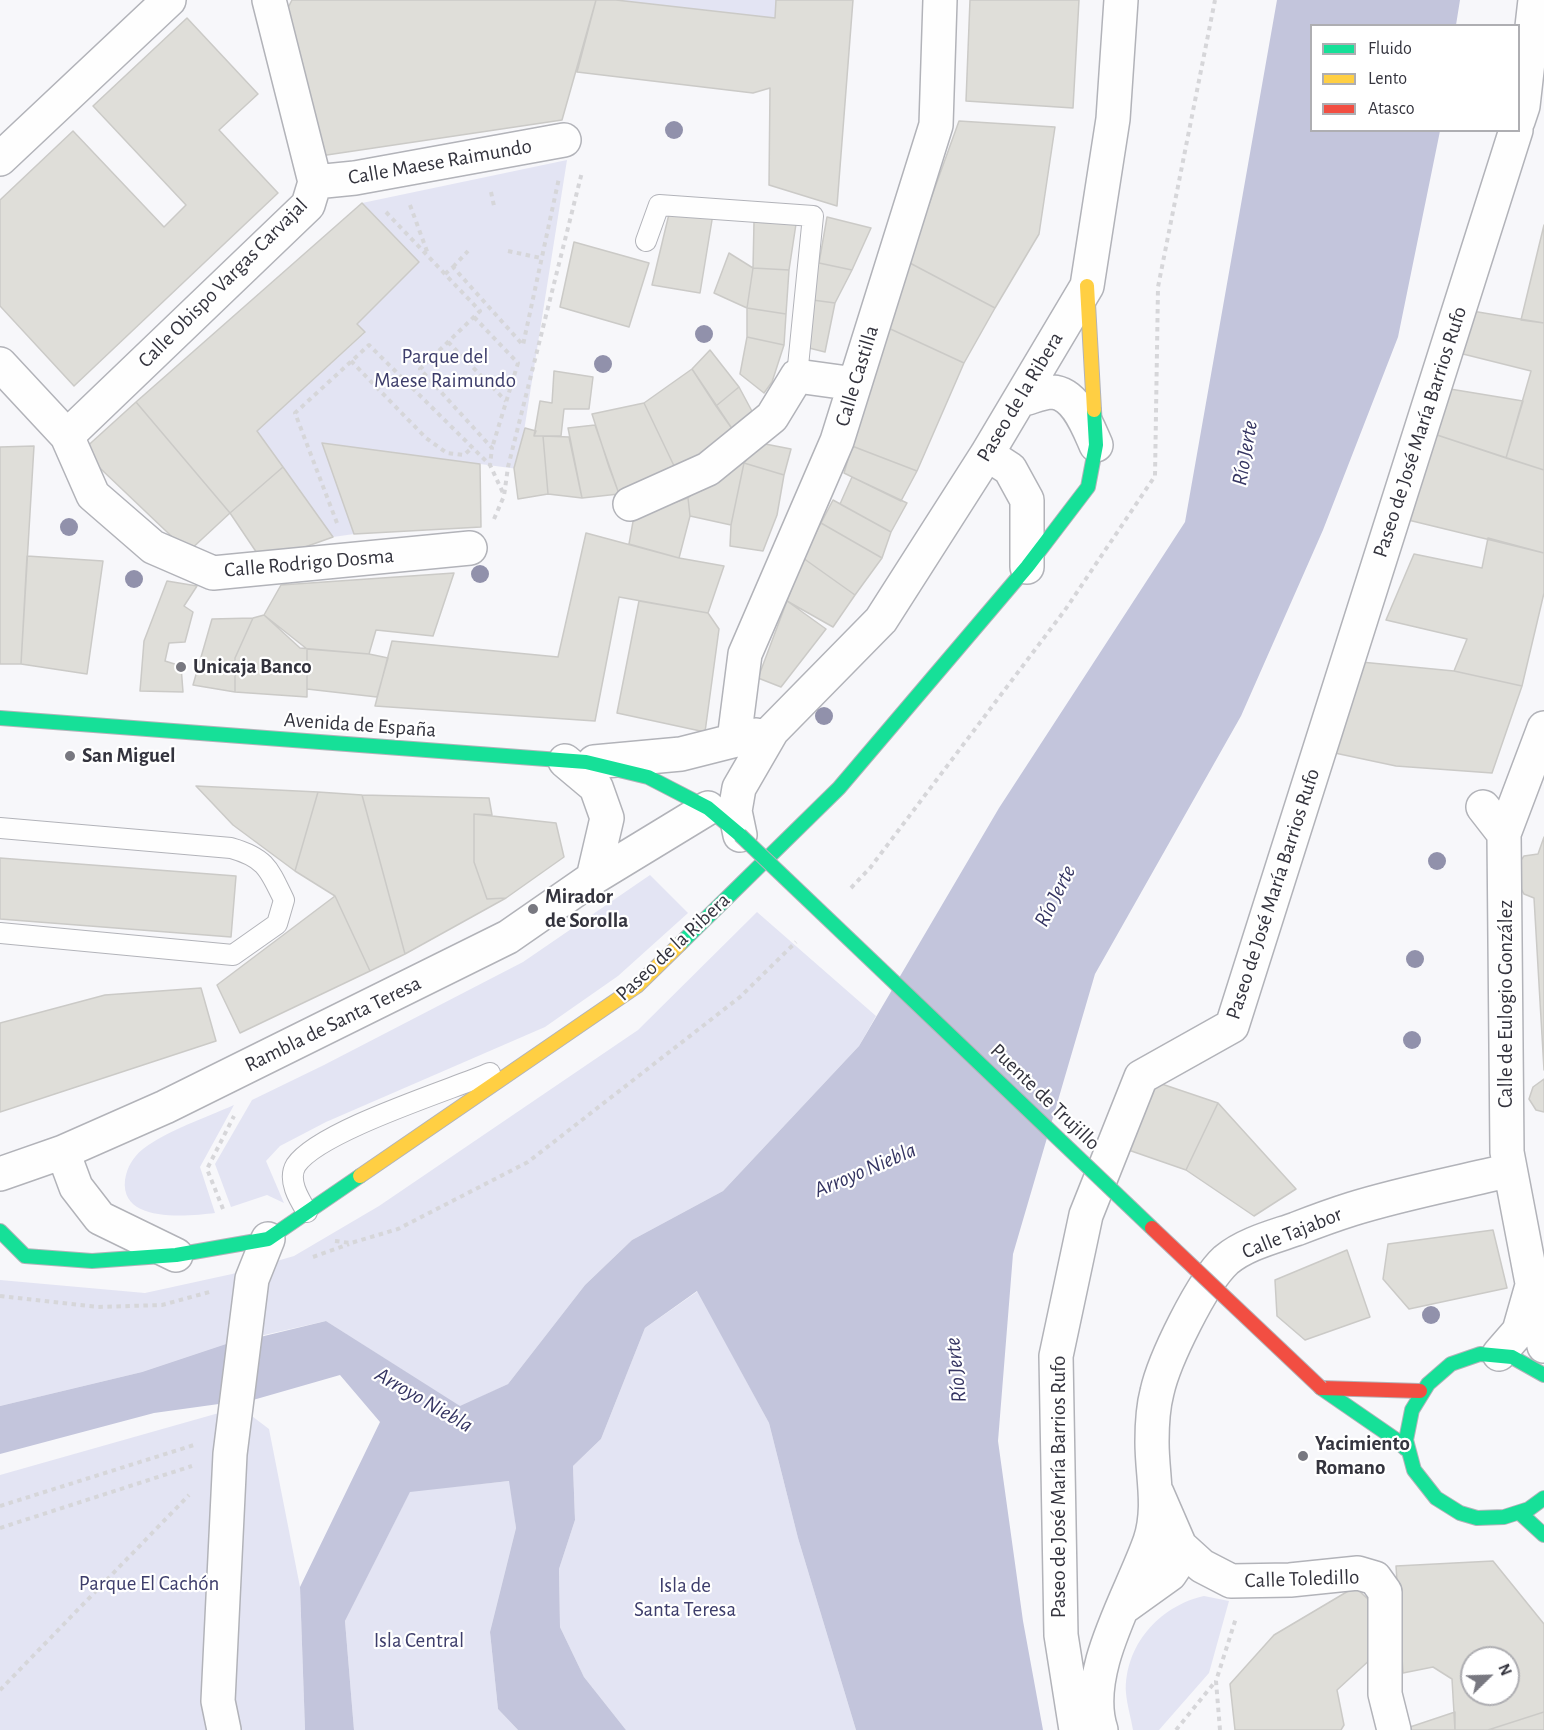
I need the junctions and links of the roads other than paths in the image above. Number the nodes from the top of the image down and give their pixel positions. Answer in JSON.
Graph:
{"nodes":[{"id":1,"x":169,"y":0,"type":"edge"},
{"id":2,"x":269,"y":0,"type":"edge"},
{"id":3,"x":940,"y":0,"type":"edge"},
{"id":4,"x":1121,"y":0,"type":"edge"},
{"id":5,"x":1535,"y":0,"type":"edge"},
{"id":6,"x":1520,"y":115,"type":"edge"},
{"id":7,"x":1515,"y":132,"type":"edge"},
{"id":8,"x":564,"y":140,"type":"dead end"},
{"id":9,"x":0,"y":159,"type":"edge"},
{"id":10,"x":315,"y":182,"type":"junction"},
{"id":11,"x":646,"y":241,"type":"dead end"},
{"id":12,"x":1087,"y":286,"type":"junction"},
{"id":13,"x":0,"y":364,"type":"edge"},
{"id":14,"x":797,"y":376,"type":"junction"},
{"id":15,"x":855,"y":384,"type":"junction"},
{"id":16,"x":1020,"y":400,"type":"junction"},
{"id":17,"x":67,"y":436,"type":"junction"},
{"id":18,"x":1096,"y":445,"type":"junction"},
{"id":19,"x":987,"y":454,"type":"junction"},
{"id":20,"x":630,"y":504,"type":"dead end"},
{"id":21,"x":470,"y":548,"type":"road end"},
{"id":22,"x":1027,"y":567,"type":"junction"},
{"id":23,"x":0,"y":718,"type":"edge"},
{"id":24,"x":1544,"y":728,"type":"edge"},
{"id":25,"x":772,"y":731,"type":"junction"},
{"id":26,"x":734,"y":741,"type":"junction"},
{"id":27,"x":576,"y":762,"type":"junction"},
{"id":28,"x":1483,"y":807,"type":"dead end"},
{"id":29,"x":708,"y":808,"type":"junction"},
{"id":30,"x":0,"y":828,"type":"edge"},
{"id":31,"x":1504,"y":834,"type":"junction"},
{"id":32,"x":740,"y":835,"type":"junction"},
{"id":33,"x":593,"y":878,"type":"junction"},
{"id":34,"x":0,"y":933,"type":"edge"},
{"id":35,"x":545,"y":1050,"type":"junction"},
{"id":36,"x":63,"y":1152,"type":"junction"},
{"id":37,"x":1510,"y":1170,"type":"junction"},
{"id":38,"x":0,"y":1174,"type":"edge"},
{"id":39,"x":307,"y":1212,"type":"junction"},
{"id":40,"x":0,"y":1231,"type":"edge"},
{"id":41,"x":268,"y":1239,"type":"junction"},
{"id":42,"x":13,"y":1253,"type":"edge"},
{"id":43,"x":176,"y":1255,"type":"junction"},
{"id":44,"x":1538,"y":1304,"type":"edge"},
{"id":45,"x":1544,"y":1346,"type":"edge"},
{"id":46,"x":1499,"y":1354,"type":"junction"},
{"id":47,"x":1544,"y":1375,"type":"edge"},
{"id":48,"x":1322,"y":1388,"type":"junction"},
{"id":49,"x":1420,"y":1391,"type":"junction"},
{"id":50,"x":1406,"y":1449,"type":"junction"},
{"id":51,"x":1156,"y":1491,"type":"junction"},
{"id":52,"x":1544,"y":1498,"type":"edge"},
{"id":53,"x":1521,"y":1514,"type":"junction"},
{"id":54,"x":1544,"y":1535,"type":"edge"},
{"id":55,"x":1180,"y":1546,"type":"junction"},
{"id":56,"x":1124,"y":1607,"type":"junction"},
{"id":57,"x":224,"y":1730,"type":"edge"},
{"id":58,"x":1076,"y":1730,"type":"edge"},
{"id":59,"x":1101,"y":1730,"type":"edge"},
{"id":60,"x":1394,"y":1730,"type":"edge"}],
"edges":[{"from":1,"to":9,"type":"street"},
{"from":2,"to":10,"type":"street","name":"Calle Obispo Vargas Carvajal"},
{"from":3,"to":15,"type":"street","name":"Calle Castilla"},
{"from":4,"to":12,"type":"street","name":"Paseo de la Ribera"},
{"from":5,"to":6,"type":"street"},
{"from":7,"to":58,"type":"street","name":"Paseo de José María Barrios Rufo"},
{"from":8,"to":10,"type":"street","name":"Calle Maese Raimundo"},
{"from":10,"to":17,"type":"street","name":"Calle Obispo Vargas Carvajal"},
{"from":11,"to":14,"type":"lane"},
{"from":12,"to":16,"type":"street","name":"Paseo de la Ribera"},
{"from":12,"to":18,"type":"main road"},
{"from":13,"to":17,"type":"street","name":"Calle Rodrigo Dosma"},
{"from":14,"to":15,"type":"street"},
{"from":14,"to":20,"type":"street"},
{"from":15,"to":26,"type":"street","name":"Calle Castilla"},
{"from":16,"to":18,"type":"street"},
{"from":16,"to":19,"type":"street","name":"Paseo de la Ribera"},
{"from":17,"to":21,"type":"street","name":"Calle Rodrigo Dosma"},
{"from":18,"to":22,"type":"main road"},
{"from":19,"to":22,"type":"street"},
{"from":19,"to":25,"type":"street","name":"Paseo de la Ribera"},
{"from":22,"to":35,"type":"main road","name":"Paseo de la Ribera"},
{"from":23,"to":27,"type":"main road","name":"Avenida de España"},
{"from":24,"to":31,"type":"street","name":"Calle de Eulogio González"},
{"from":25,"to":26,"type":"street"},
{"from":25,"to":32,"type":"street","name":"Paseo de la Ribera"},
{"from":26,"to":27,"type":"street"},
{"from":27,"to":29,"type":"main road","name":"Avenida de España"},
{"from":27,"to":33,"type":"street"},
{"from":28,"to":31,"type":"street"},
{"from":29,"to":32,"type":"main road","name":"Puente de Trujillo"},
{"from":29,"to":33,"type":"street","name":"Rambla de Santa Teresa"},
{"from":30,"to":34,"type":"lane"},
{"from":31,"to":37,"type":"street","name":"Calle de Eulogio González"},
{"from":32,"to":48,"type":"main road","name":"Puente de Trujillo","bridge":true},
{"from":33,"to":36,"type":"street","name":"Rambla de Santa Teresa"},
{"from":35,"to":39,"type":"main road","name":"Paseo de la Ribera"},
{"from":35,"to":39,"type":"lane"},
{"from":36,"to":38,"type":"street","name":"Rambla de Santa Teresa"},
{"from":36,"to":43,"type":"street"},
{"from":37,"to":44,"type":"street","name":"Calle de Eulogio González"},
{"from":37,"to":51,"type":"street","name":"Calle Tajabor"},
{"from":39,"to":41,"type":"main road","name":"Paseo de la Ribera"},
{"from":40,"to":42,"type":"main road"},
{"from":41,"to":43,"type":"main road","name":"Paseo de la Ribera"},
{"from":41,"to":57,"type":"street"},
{"from":42,"to":43,"type":"main road"},
{"from":44,"to":45,"type":"street","name":"Calle de Eulogio González"},
{"from":44,"to":46,"type":"street"},
{"from":46,"to":47,"type":"main road"},
{"from":46,"to":49,"type":"main road"},
{"from":48,"to":49,"type":"main road"},
{"from":48,"to":50,"type":"main road","name":"Puente de Trujillo"},
{"from":49,"to":50,"type":"main road"},
{"from":50,"to":53,"type":"main road"},
{"from":51,"to":55,"type":"street","name":"Calle Toledillo"},
{"from":51,"to":56,"type":"street","name":"Calle Tajabor"},
{"from":52,"to":53,"type":"main road"},
{"from":53,"to":54,"type":"main road"},
{"from":55,"to":56,"type":"street"},
{"from":55,"to":60,"type":"street","name":"Calle Toledillo"},
{"from":56,"to":59,"type":"street","name":"Calle Tajabor"}]}
